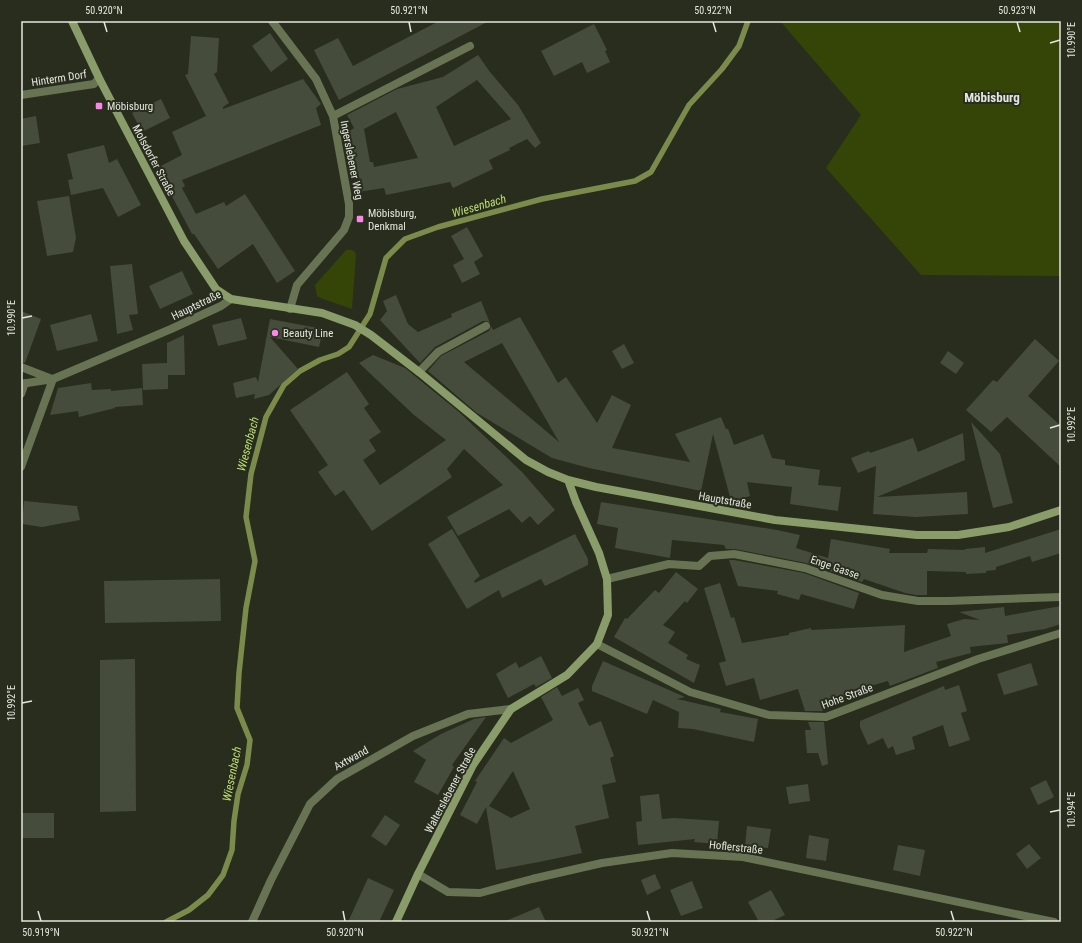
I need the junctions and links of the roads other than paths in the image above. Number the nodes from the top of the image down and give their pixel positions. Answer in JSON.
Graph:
{"nodes":[{"id":1,"x":72,"y":21,"type":"edge"},
{"id":2,"x":272,"y":21,"type":"edge"},
{"id":3,"x":470,"y":46,"type":"dead end"},
{"id":4,"x":99,"y":78,"type":"junction"},
{"id":5,"x":21,"y":95,"type":"edge"},
{"id":6,"x":332,"y":116,"type":"junction"},
{"id":7,"x":231,"y":299,"type":"junction"},
{"id":8,"x":290,"y":309,"type":"junction"},
{"id":9,"x":486,"y":326,"type":"dead end"},
{"id":10,"x":21,"y":367,"type":"edge"},
{"id":11,"x":419,"y":372,"type":"junction"},
{"id":12,"x":53,"y":379,"type":"junction"},
{"id":13,"x":23,"y":384,"type":"edge"},
{"id":14,"x":21,"y":394,"type":"edge"},
{"id":15,"x":21,"y":467,"type":"edge"},
{"id":16,"x":568,"y":480,"type":"junction"},
{"id":17,"x":1061,"y":510,"type":"edge"},
{"id":18,"x":607,"y":579,"type":"junction"},
{"id":19,"x":1061,"y":596,"type":"edge"},
{"id":20,"x":1061,"y":633,"type":"edge"},
{"id":21,"x":597,"y":644,"type":"junction"},
{"id":22,"x":511,"y":709,"type":"junction"},
{"id":23,"x":418,"y":874,"type":"junction"},
{"id":24,"x":1033,"y":918,"type":"junction"},
{"id":25,"x":252,"y":922,"type":"edge"},
{"id":26,"x":396,"y":922,"type":"edge"},
{"id":27,"x":1025,"y":922,"type":"edge"},
{"id":28,"x":1054,"y":922,"type":"edge"}],
"edges":[{"from":1,"to":4,"type":"street","name":"Molsdorfer Straße"},
{"from":2,"to":6,"type":"street","name":"Ingerslebener Weg"},
{"from":3,"to":6,"type":"street","name":"Ingerslebener Weg"},
{"from":4,"to":5,"type":"street","name":"Hinterm Dorf"},
{"from":4,"to":7,"type":"street","name":"Molsdorfer Straße"},
{"from":6,"to":8,"type":"street","name":"Ingerslebener Weg"},
{"from":7,"to":8,"type":"street","name":"Hauptstraße"},
{"from":7,"to":12,"type":"street","name":"Hauptstraße"},
{"from":8,"to":11,"type":"street","name":"Hauptstraße"},
{"from":9,"to":11,"type":"street"},
{"from":10,"to":12,"type":"street"},
{"from":11,"to":16,"type":"street","name":"Hauptstraße"},
{"from":12,"to":13,"type":"street","name":"Hauptstraße"},
{"from":12,"to":15,"type":"street"},
{"from":13,"to":14,"type":"street"},
{"from":16,"to":17,"type":"street","name":"Hauptstraße"},
{"from":16,"to":18,"type":"street","name":"Walterslebener Straße"},
{"from":18,"to":19,"type":"street","name":"Enge Gasse"},
{"from":18,"to":21,"type":"street","name":"Walterslebener Straße"},
{"from":20,"to":21,"type":"street","name":"Hohe Straße"},
{"from":21,"to":22,"type":"street","name":"Walterslebener Straße"},
{"from":22,"to":23,"type":"street","name":"Walterslebener Straße"},
{"from":22,"to":25,"type":"street","name":"Axtwand"},
{"from":23,"to":24,"type":"street","name":"Hoflerstraße"},
{"from":23,"to":26,"type":"street","name":"Walterslebener Straße"},
{"from":24,"to":27,"type":"street"},
{"from":24,"to":28,"type":"street","name":"Hoflerstraße"}]}
